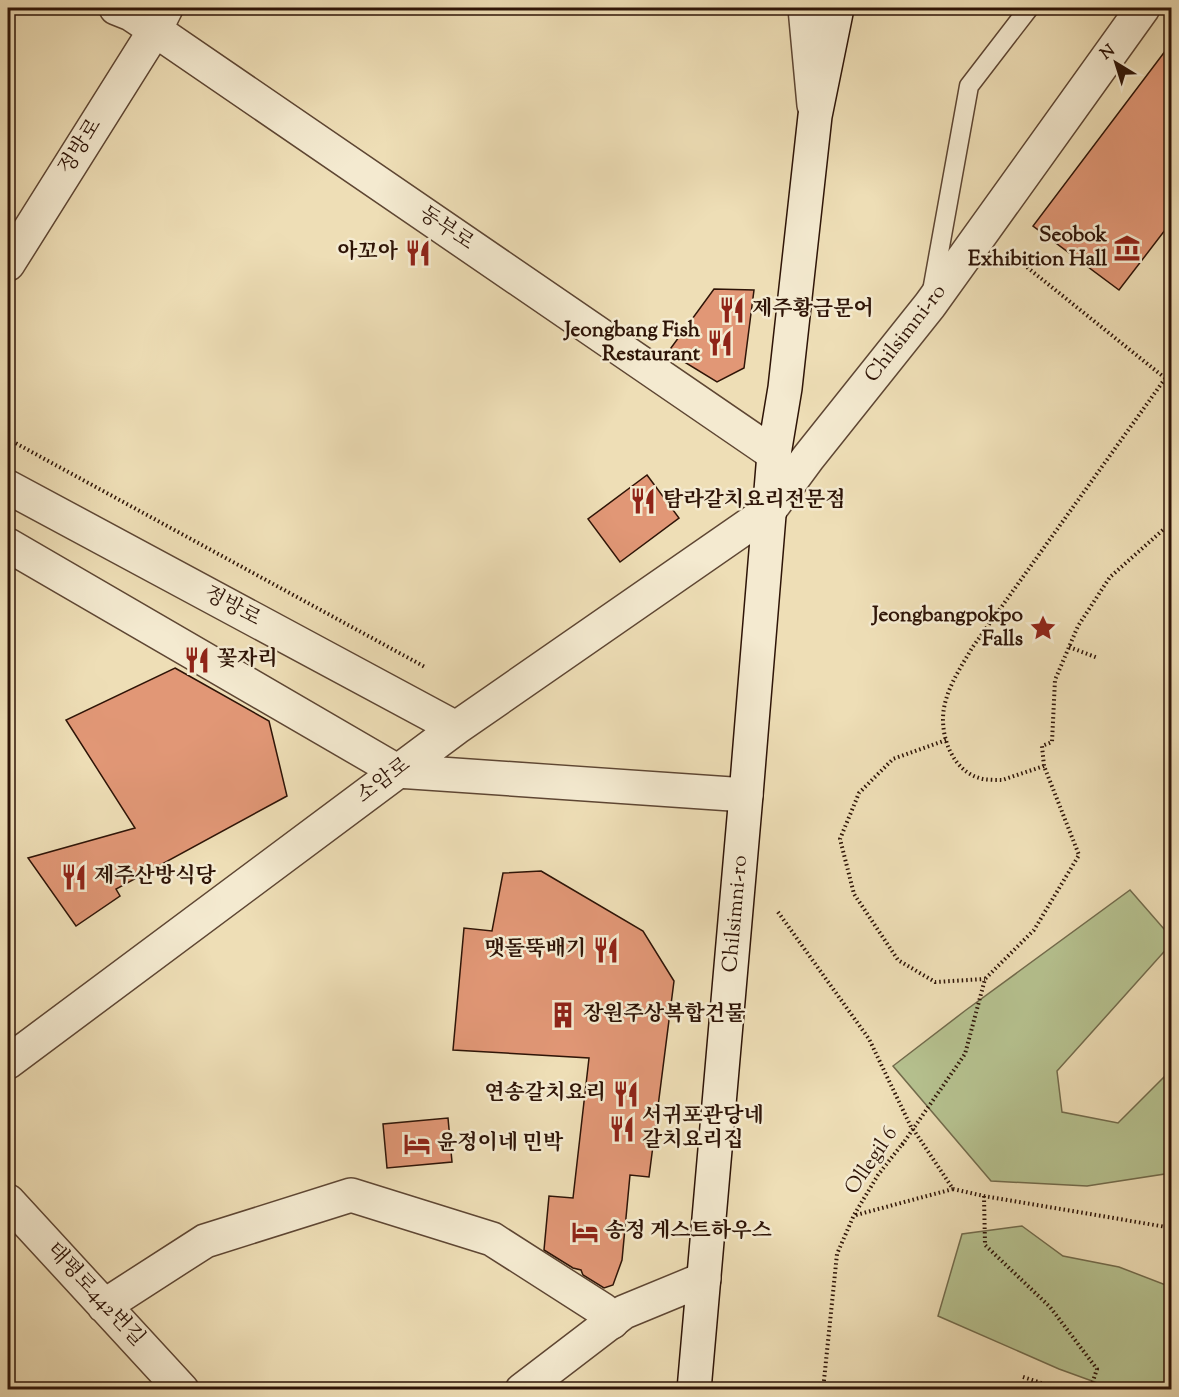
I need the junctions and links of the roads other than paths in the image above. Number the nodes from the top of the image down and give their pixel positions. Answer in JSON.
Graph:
{"nodes":[{"id":1,"x":116,"y":8,"type":"edge"},
{"id":2,"x":805,"y":8,"type":"edge"},
{"id":3,"x":837,"y":8,"type":"edge"},
{"id":4,"x":1029,"y":8,"type":"edge"},
{"id":5,"x":1143,"y":8,"type":"edge"},
{"id":6,"x":161,"y":19,"type":"edge"},
{"id":7,"x":815,"y":116,"type":"junction"},
{"id":8,"x":8,"y":264,"type":"edge"},
{"id":9,"x":930,"y":305,"type":"junction"},
{"id":10,"x":774,"y":453,"type":"junction"},
{"id":11,"x":8,"y":487,"type":"edge"},
{"id":12,"x":769,"y":511,"type":"junction"},
{"id":13,"x":8,"y":545,"type":"edge"},
{"id":14,"x":456,"y":728,"type":"junction"},
{"id":15,"x":397,"y":771,"type":"junction"},
{"id":16,"x":746,"y":795,"type":"junction"},
{"id":17,"x":8,"y":1062,"type":"edge"},
{"id":18,"x":8,"y":1201,"type":"edge"},
{"id":19,"x":704,"y":1278,"type":"junction"},
{"id":20,"x":104,"y":1306,"type":"junction"},
{"id":21,"x":612,"y":1322,"type":"junction"},
{"id":22,"x":182,"y":1389,"type":"edge"},
{"id":23,"x":522,"y":1389,"type":"edge"},
{"id":24,"x":694,"y":1389,"type":"edge"}],
"edges":[{"from":1,"to":6,"type":"street","name":"동부로"},
{"from":2,"to":7,"type":"street"},
{"from":3,"to":7,"type":"street","name":"Chilsimni-ro"},
{"from":4,"to":9,"type":"lane"},
{"from":5,"to":9,"type":"street","name":"Chilsimni-ro"},
{"from":6,"to":8,"type":"street","name":"정방로"},
{"from":6,"to":10,"type":"street","name":"동부로"},
{"from":7,"to":10,"type":"street","name":"Chilsimni-ro"},
{"from":9,"to":12,"type":"street","name":"Chilsimni-ro"},
{"from":10,"to":12,"type":"street","name":"Chilsimni-ro"},
{"from":11,"to":14,"type":"street","name":"정방로"},
{"from":12,"to":14,"type":"street","name":"소암로"},
{"from":12,"to":16,"type":"street","name":"Chilsimni-ro"},
{"from":13,"to":15,"type":"street"},
{"from":14,"to":15,"type":"street","name":"소암로"},
{"from":15,"to":16,"type":"street"},
{"from":15,"to":17,"type":"street","name":"소암로"},
{"from":16,"to":19,"type":"street","name":"Chilsimni-ro"},
{"from":18,"to":20,"type":"street","name":"태평로442번길"},
{"from":19,"to":21,"type":"street"},
{"from":19,"to":24,"type":"street","name":"Chilsimni-ro"},
{"from":20,"to":21,"type":"street"},
{"from":20,"to":22,"type":"street","name":"태평로442번길"},
{"from":21,"to":23,"type":"street"}]}
